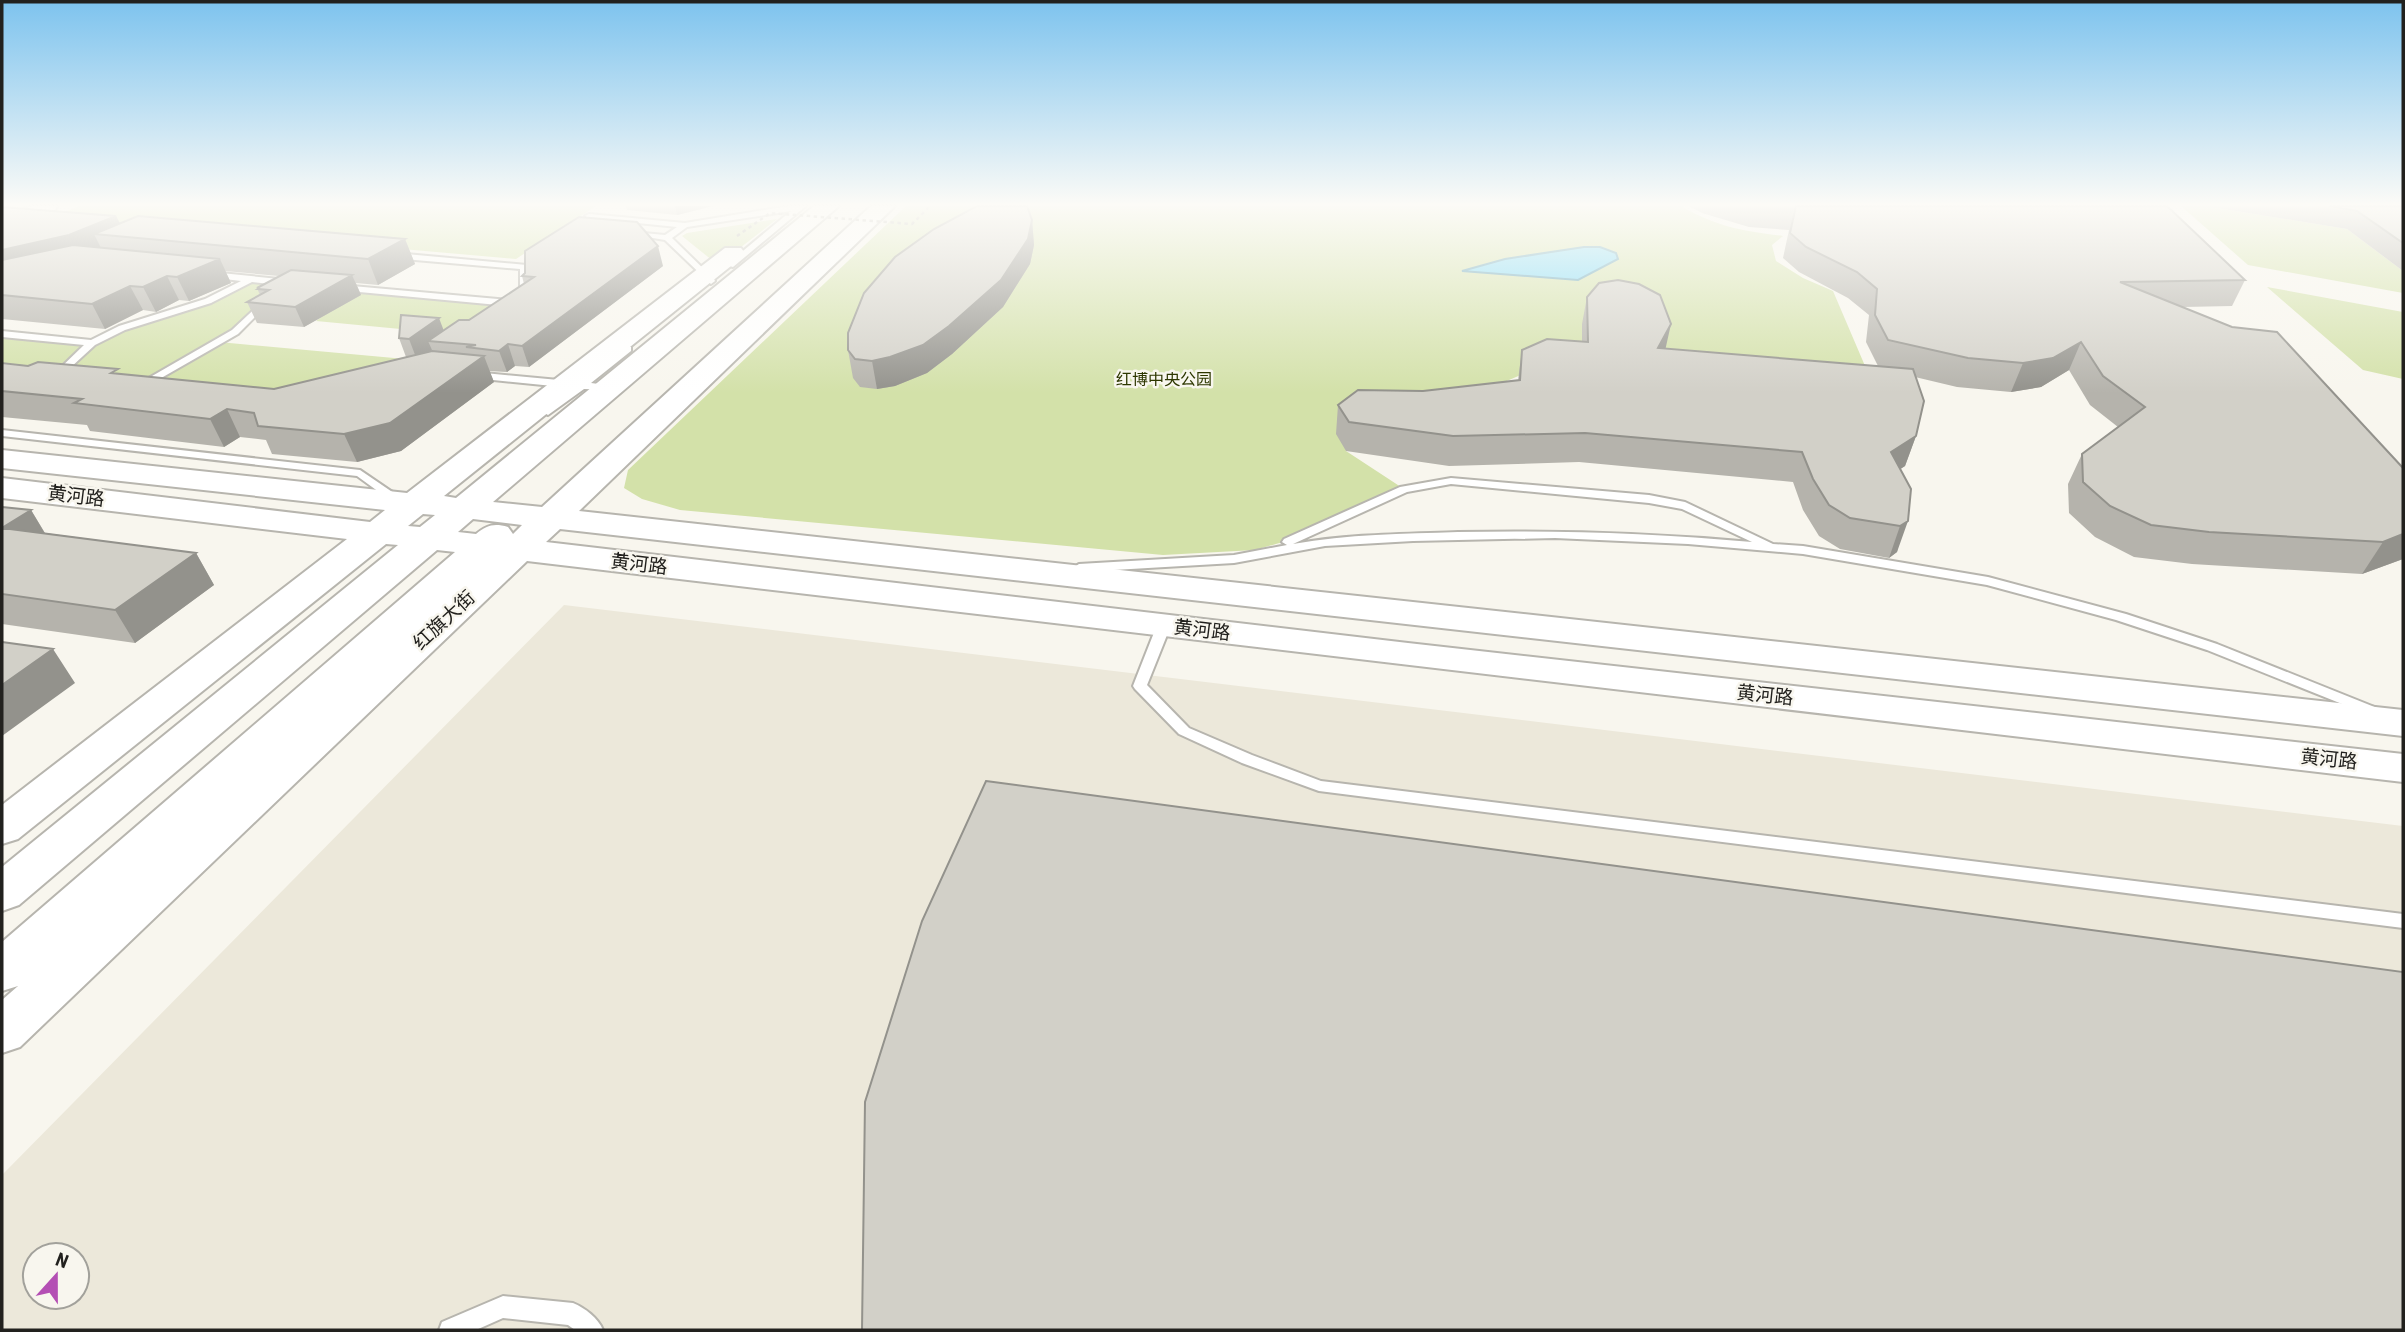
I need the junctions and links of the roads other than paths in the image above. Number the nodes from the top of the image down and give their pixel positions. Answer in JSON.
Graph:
{"nodes":[{"id":1,"x":524,"y":268,"type":"edge"},
{"id":2,"x":698,"y":268,"type":"edge"},
{"id":3,"x":720,"y":268,"type":"edge"},
{"id":4,"x":744,"y":268,"type":"edge"},
{"id":5,"x":795,"y":268,"type":"edge"},
{"id":6,"x":818,"y":268,"type":"edge"},
{"id":7,"x":205,"y":275,"type":"edge"},
{"id":8,"x":708,"y":278,"type":"junction"},
{"id":9,"x":250,"y":279,"type":"junction"},
{"id":10,"x":334,"y":287,"type":"edge"},
{"id":11,"x":509,"y":303,"type":"junction"},
{"id":12,"x":498,"y":311,"type":"edge"},
{"id":13,"x":2,"y":334,"type":"edge"},
{"id":14,"x":92,"y":343,"type":"junction"},
{"id":15,"x":457,"y":373,"type":"edge"},
{"id":16,"x":42,"y":377,"type":"edge"},
{"id":17,"x":55,"y":378,"type":"junction"},
{"id":18,"x":69,"y":380,"type":"edge"},
{"id":19,"x":124,"y":385,"type":"edge"},
{"id":20,"x":586,"y":386,"type":"junction"},
{"id":21,"x":138,"y":387,"type":"junction"},
{"id":22,"x":165,"y":389,"type":"edge"},
{"id":23,"x":2,"y":433,"type":"edge"},
{"id":24,"x":2,"y":459,"type":"edge"},
{"id":25,"x":2,"y":488,"type":"edge"},
{"id":26,"x":466,"y":508,"type":"junction"},
{"id":27,"x":418,"y":511,"type":"junction"},
{"id":28,"x":519,"y":513,"type":"junction"},
{"id":29,"x":555,"y":517,"type":"junction"},
{"id":30,"x":378,"y":533,"type":"junction"},
{"id":31,"x":501,"y":547,"type":"junction"},
{"id":32,"x":1774,"y":548,"type":"junction"},
{"id":33,"x":1254,"y":555,"type":"junction"},
{"id":34,"x":1028,"y":570,"type":"junction"},
{"id":35,"x":1164,"y":625,"type":"junction"},
{"id":36,"x":2403,"y":723,"type":"edge"},
{"id":37,"x":2403,"y":768,"type":"edge"},
{"id":38,"x":2,"y":828,"type":"edge"},
{"id":39,"x":2,"y":893,"type":"edge"},
{"id":40,"x":2403,"y":921,"type":"edge"},
{"id":41,"x":2,"y":971,"type":"edge"},
{"id":42,"x":2,"y":1032,"type":"edge"},
{"id":43,"x":450,"y":1330,"type":"edge"},
{"id":44,"x":592,"y":1330,"type":"edge"}],
"edges":[{"from":1,"to":11,"type":"lane"},
{"from":2,"to":8,"type":"lane"},
{"from":3,"to":8,"type":"main road"},
{"from":4,"to":20,"type":"main road"},
{"from":5,"to":28,"type":"main road","name":"红旗大街"},
{"from":6,"to":29,"type":"main road","name":"红旗大街"},
{"from":7,"to":9,"type":"lane"},
{"from":8,"to":20,"type":"main road"},
{"from":9,"to":14,"type":"lane"},
{"from":9,"to":21,"type":"lane"},
{"from":10,"to":11,"type":"lane"},
{"from":11,"to":12,"type":"lane"},
{"from":13,"to":14,"type":"lane"},
{"from":14,"to":17,"type":"lane"},
{"from":15,"to":20,"type":"lane"},
{"from":16,"to":17,"type":"lane"},
{"from":17,"to":18,"type":"lane"},
{"from":19,"to":21,"type":"lane"},
{"from":20,"to":26,"type":"main road"},
{"from":20,"to":27,"type":"main road"},
{"from":21,"to":22,"type":"lane"},
{"from":23,"to":27,"type":"lane"},
{"from":24,"to":27,"type":"main road","name":"黄河路"},
{"from":25,"to":30,"type":"main road","name":"黄河路"},
{"from":26,"to":27,"type":"main road","name":"黄河路"},
{"from":26,"to":28,"type":"main road","name":"黄河路"},
{"from":27,"to":30,"type":"main road","name":"黄河路"},
{"from":27,"to":31,"type":"main road","name":"黄河路"},
{"from":27,"to":39,"type":"main road"},
{"from":28,"to":29,"type":"main road","name":"黄河路"},
{"from":28,"to":31,"type":"main road","name":"红旗大街"},
{"from":29,"to":31,"type":"main road","name":"红旗大街"},
{"from":29,"to":34,"type":"main road","name":"黄河路"},
{"from":30,"to":38,"type":"main road"},
{"from":31,"to":35,"type":"main road","name":"黄河路"},
{"from":31,"to":41,"type":"main road","name":"红旗大街"},
{"from":31,"to":42,"type":"main road","name":"红旗大街"},
{"from":32,"to":33,"type":"lane"},
{"from":32,"to":33,"type":"lane"},
{"from":32,"to":36,"type":"lane"},
{"from":33,"to":34,"type":"lane"},
{"from":34,"to":36,"type":"main road","name":"黄河路"},
{"from":35,"to":37,"type":"main road","name":"黄河路"},
{"from":35,"to":40,"type":"lane"},
{"from":43,"to":44,"type":"lane"}]}
